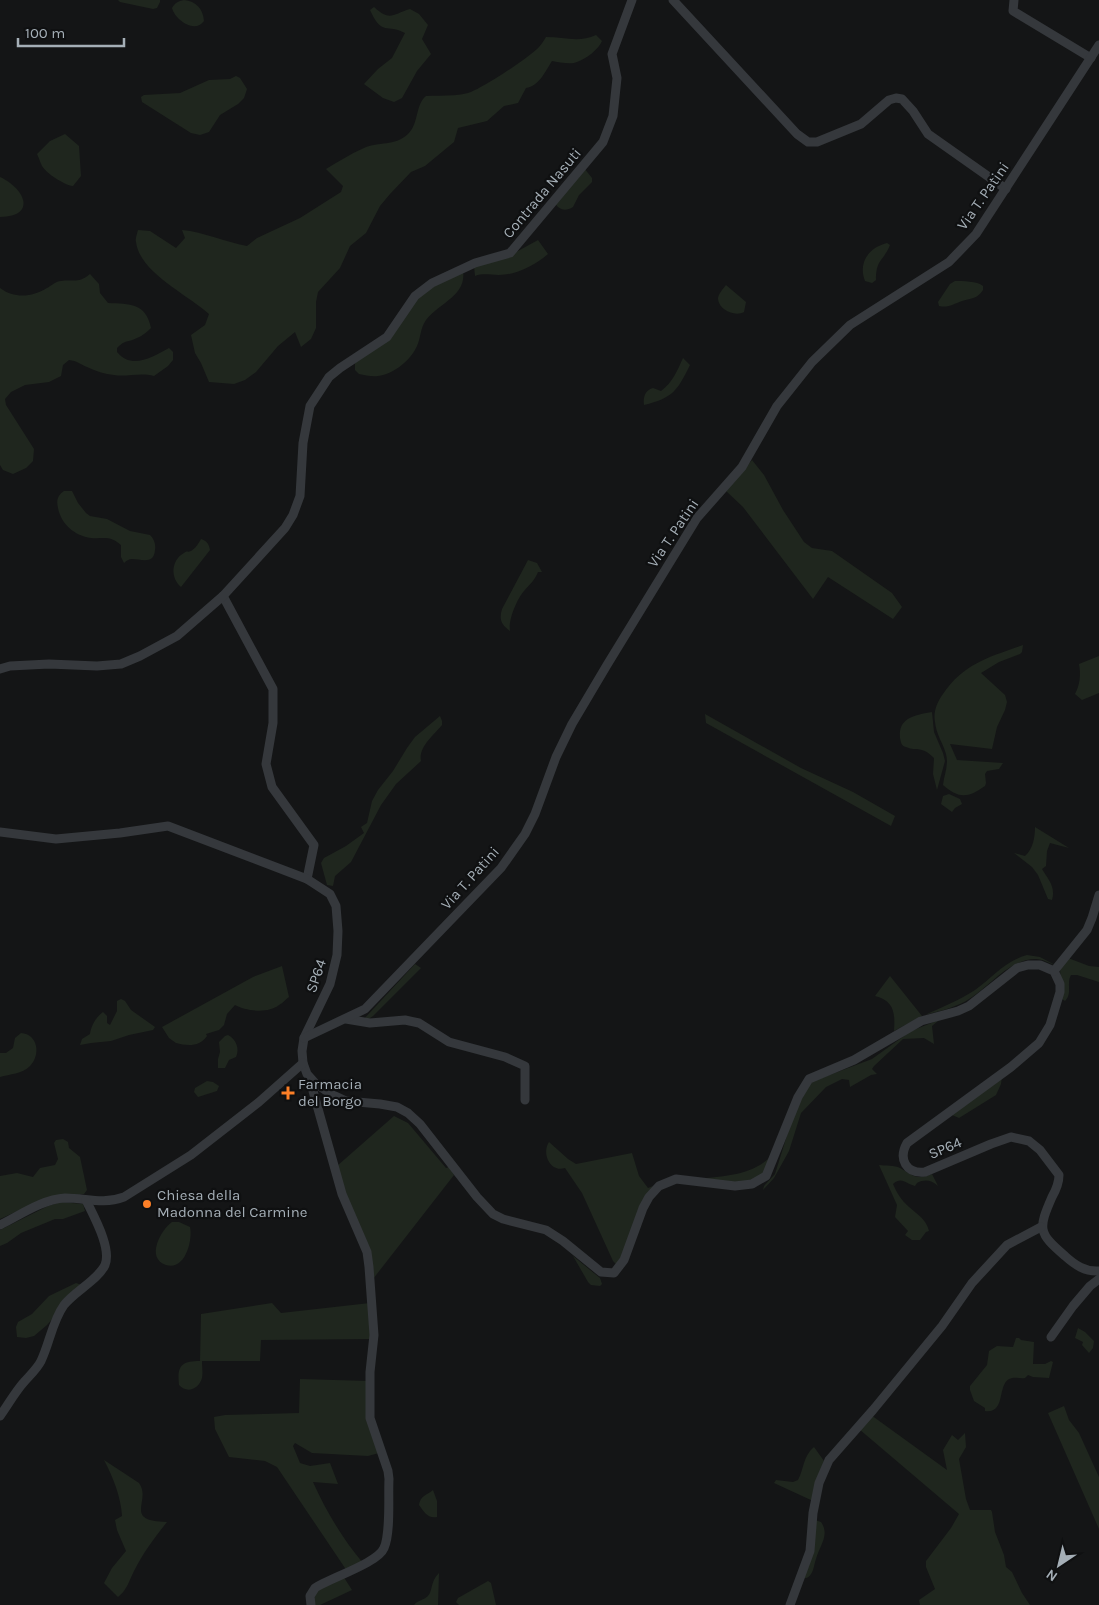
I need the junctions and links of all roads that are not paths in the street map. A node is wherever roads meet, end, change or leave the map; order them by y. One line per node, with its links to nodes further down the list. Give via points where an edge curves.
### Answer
1 (632, 0): 7 (street, Contrada Nasuti, via 612,54 616,78 613,116 603,142 510,253 475,263 432,283 415,296 387,337 329,377 310,406 303,443 300,496 294,515)
2 (673, 0): 6 (street, via 804,140 817,142 842,132 861,124 890,100 902,99 928,134)
3 (1014, 0): 5 (street, via 1013,11)
4 (1099, 45): 5 (street, Via T. Patini)
5 (1091, 58): 6 (street, Via T. Patini)
6 (1006, 189): 13 (street, Via T. Patini, via 976,234 949,262 850,325 812,362 778,406 742,467 697,518 661,576 572,724 531,820 501,868 365,1010)
7 (223, 596): 8 (street, Contrada Nasuti, via 177,636 121,664 49,664); 10 (street, via 273,689 273,723 266,764 272,787 314,846)
8 (0, 669)
9 (0, 832): 10 (street, SP64, via 56,839 168,826)
10 (307, 879): 14 (street, SP64 / SP64, via 330,894 336,906 338,931 337,955 330,984)
11 (1099, 895): 12 (street, via 1087,930)
12 (1054, 971): 16 (street, via 1040,965 1017,968 969,1006 922,1021 854,1060 809,1079 798,1097 766,1176 752,1184 735,1186 676,1179 659,1186 643,1208 624,1260 614,1273 601,1272 546,1230 493,1214 408,1112 397,1107 346,1101); 20 (street, SP64 / SP64, via 1060,992 1050,1025 1039,1043 907,1143 902,1160 910,1170 918,1172 1011,1137 1029,1141 1044,1154 1059,1175)
13 (346, 1019): 14 (street, Via T. Patini); 17 (street, via 370,1023 405,1020 419,1024 449,1042 522,1064 525,1066)
14 (304, 1038): 15 (street, SP64 / SP64)
15 (303, 1063): 16 (street); 18 (street, via 191,1155 124,1198 111,1202)
16 (315, 1083): 25 (street, via 313,1091 342,1194 367,1252 374,1335 370,1418 388,1479 384,1549 374,1558 315,1588 310,1596)
17 (524, 1100)
18 (86, 1200): 19 (street, via 64,1198 45,1202); 24 (street, via 103,1238 105,1265 65,1304 52,1327 41,1360)
19 (0, 1225)
20 (1042, 1227): 21 (street, via 1049,1243 1071,1262 1090,1272); 26 (street, via 1007,1245 972,1283 942,1326 829,1460 817,1492 810,1551)
21 (1099, 1272)
22 (1099, 1279): 23 (street, via 1073,1306)
23 (1051, 1337)
24 (0, 1416)
25 (311, 1605)
26 (790, 1605)

